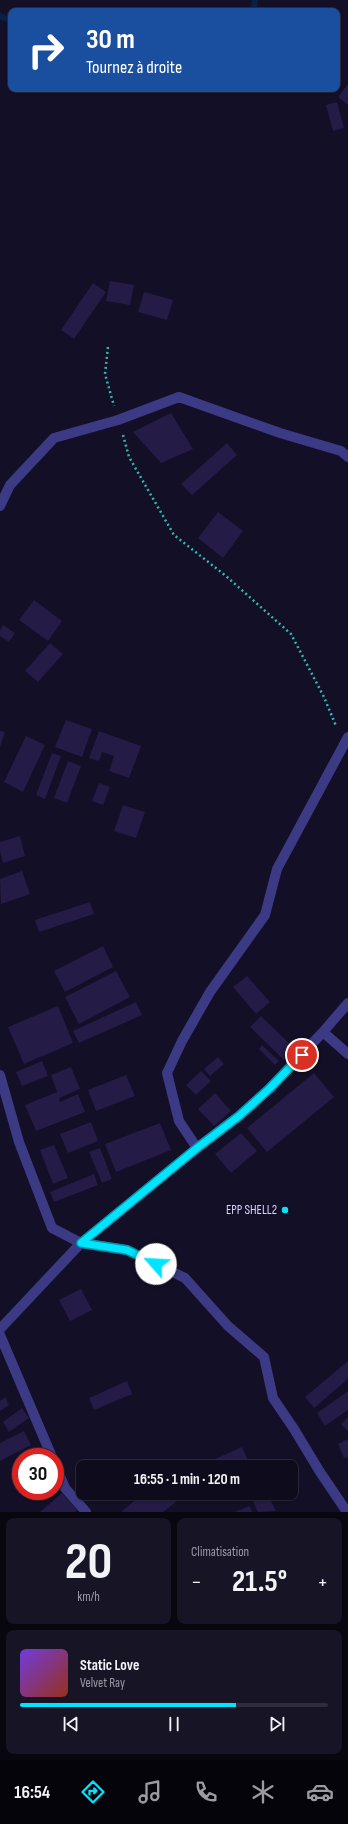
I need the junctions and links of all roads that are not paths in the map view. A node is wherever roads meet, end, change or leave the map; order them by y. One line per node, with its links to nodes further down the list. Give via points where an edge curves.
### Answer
1 (348, 457): 2 (street, via 341,451 280,433 179,397 118,420 54,438 10,485)
2 (0, 506)
3 (346, 741): 8 (street, via 276,869 265,915 210,992 167,1073 179,1121)
4 (348, 1003): 5 (street)
5 (323, 1032): 6 (street); 8 (street, via 269,1089)
6 (348, 1054)
7 (0, 1075): 9 (street, via 19,1142 52,1228)
8 (197, 1148): 9 (street)
9 (81, 1243): 10 (street); 15 (street, via 127,1250 185,1278 228,1326 264,1357 273,1398)
10 (0, 1329)
11 (0, 1335): 12 (street)
12 (48, 1448)
13 (64, 1486): 14 (street)
14 (86, 1512)
15 (348, 1512)

